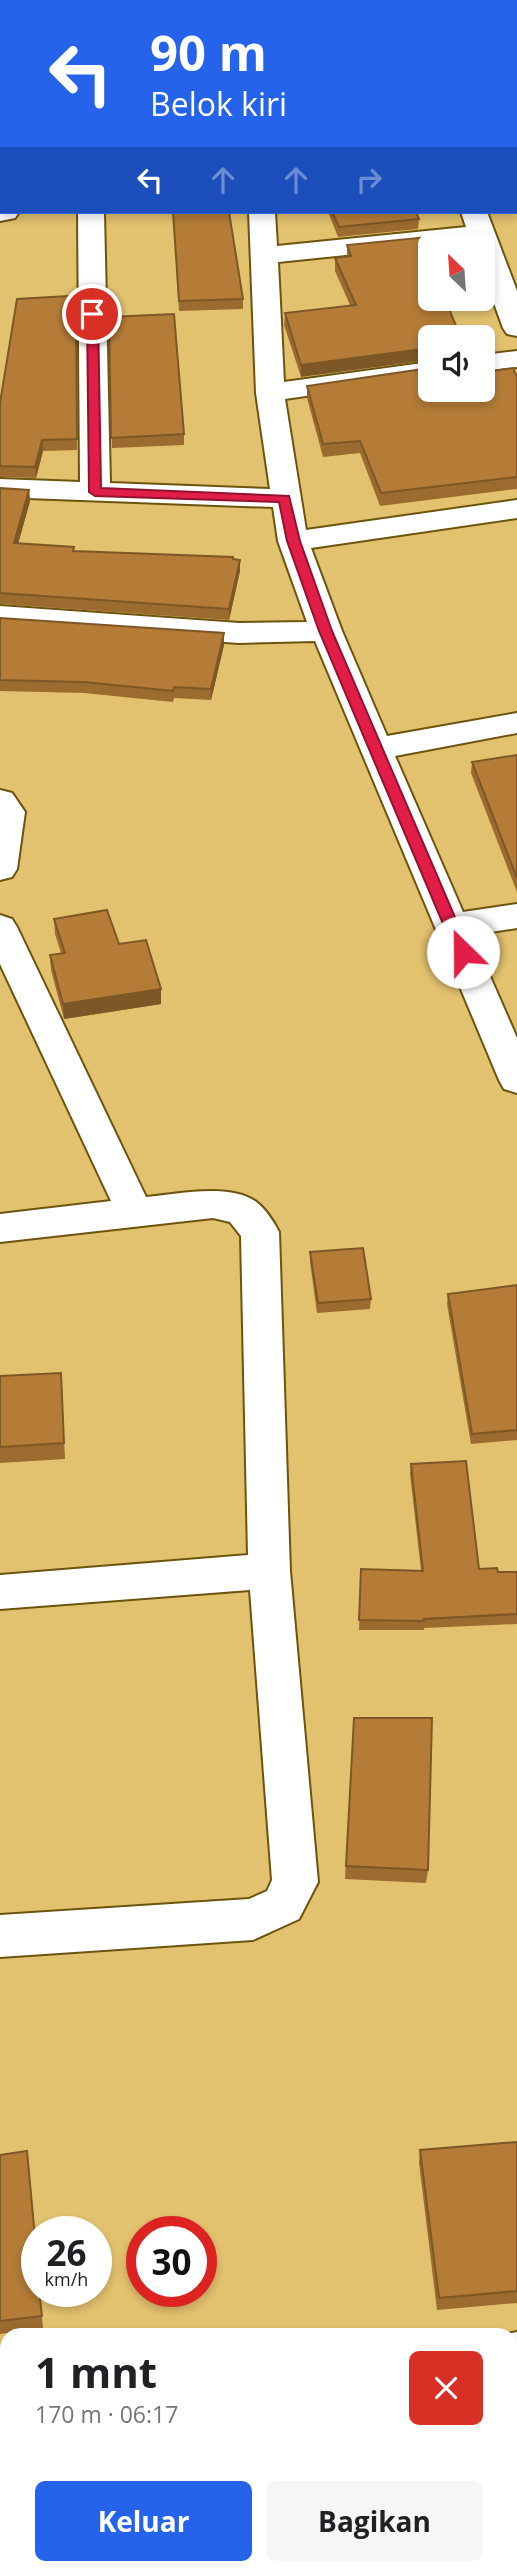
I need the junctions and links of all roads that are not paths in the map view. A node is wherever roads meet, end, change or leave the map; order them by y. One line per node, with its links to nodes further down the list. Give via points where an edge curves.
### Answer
1 (91, 214): 11 (street)
2 (262, 214): 4 (street)
3 (478, 222): 4 (street); 5 (street)
4 (264, 255): 9 (street)
5 (517, 328)
6 (517, 359): 7 (street)
7 (495, 362)
8 (418, 372): 9 (street)
9 (270, 393): 12 (street)
10 (0, 488): 11 (street)
11 (95, 492): 12 (street)
12 (285, 499): 14 (street)
13 (517, 509): 14 (street)
14 (293, 541): 16 (street)
15 (0, 616): 16 (street, via 239,633)
16 (326, 631): 18 (street)
17 (517, 723): 18 (street)
18 (376, 749): 22 (street)
19 (0, 801): 20 (street, via 8,812)
20 (0, 869)
21 (517, 916): 22 (street)
22 (452, 926): 24 (street)
23 (0, 927): 25 (street)
24 (517, 1080)
25 (135, 1213): 26 (street); 27 (street, via 213,1205 242,1211 260,1232)
26 (0, 1228)
27 (269, 1571): 28 (street); 29 (street, via 295,1882 284,1905 253,1919)
28 (0, 1592)
29 (0, 1937)

